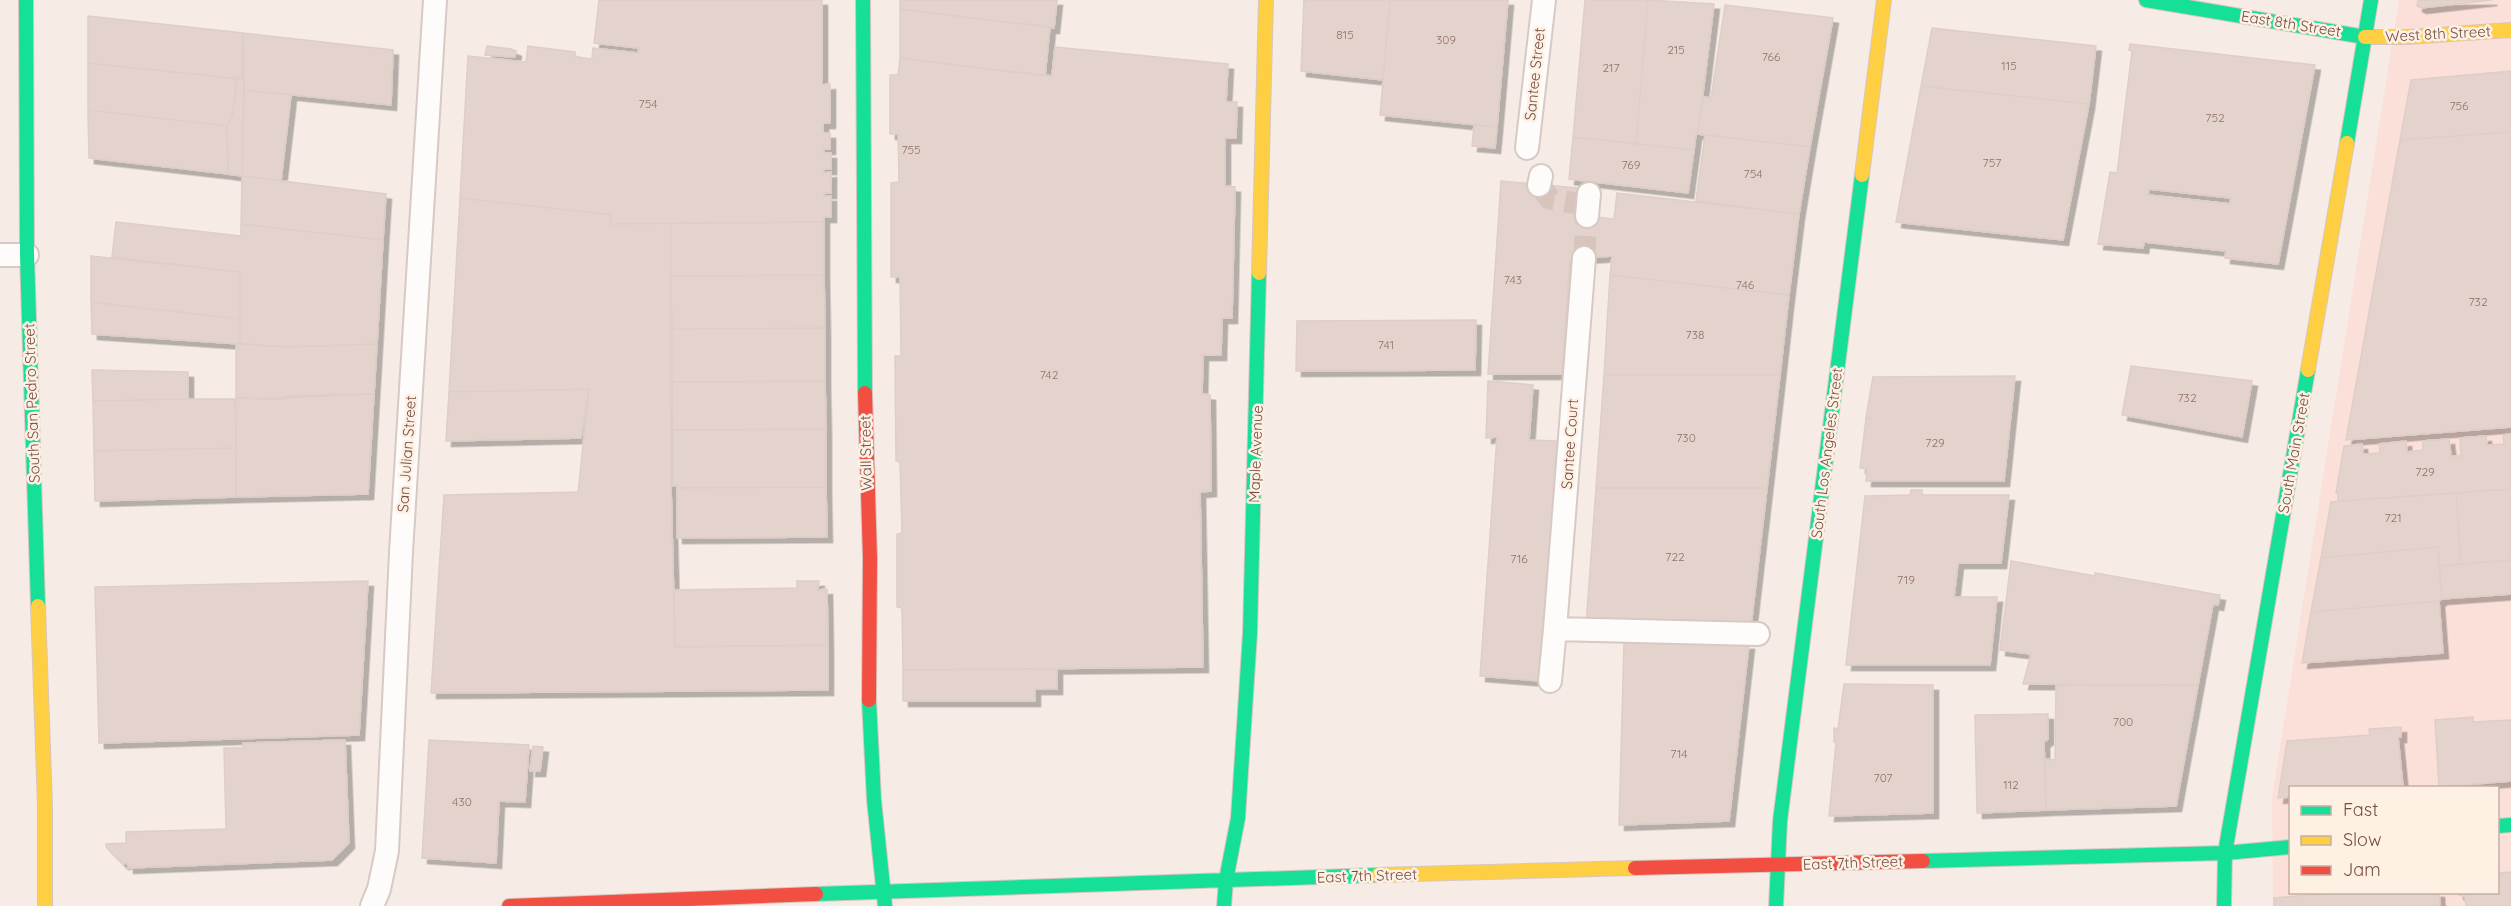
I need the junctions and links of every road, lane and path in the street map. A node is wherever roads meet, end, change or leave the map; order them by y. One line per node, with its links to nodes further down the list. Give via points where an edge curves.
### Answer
1 (26, 0): 13 (main road, South San Pedro Street)
2 (435, 0): 24 (street, San Julian Street, via 387,851)
3 (863, 0): 22 (main road, Wall Street, via 869,700)
4 (1266, 0): 21 (main road, Maple Avenue, via 1250,633 1238,818)
5 (1544, 0): 11 (street, Santee Street)
6 (1884, 0): 20 (main road, South Los Angeles Street, via 1780,821)
7 (2146, 0): 10 (main road, East 8th Street)
8 (2371, 0): 10 (main road, South Main Street)
9 (2511, 30): 10 (main road, West 8th Street)
10 (2365, 37): 19 (main road, South Main Street)
11 (1527, 148)
12 (0, 255): 13 (street)
13 (27, 255): 23 (main road, South San Pedro Street)
14 (1584, 258): 15 (street, Santee Court)
15 (1555, 629): 16 (street); 17 (street, Santee Court)
16 (1758, 634)
17 (1550, 681)
18 (2289, 847): 19 (main road, East 7th Street)
19 (2225, 853): 20 (main road, East 7th Street); 29 (main road, South Main Street)
20 (1778, 866): 21 (main road, East 7th Street); 28 (main road, South Los Angeles Street)
21 (1226, 880): 22 (main road, East 7th Street); 27 (main road, Maple Avenue)
22 (884, 891): 25 (main road, East 7th Street); 26 (main road, Wall Street)
23 (45, 906)
24 (372, 906)
25 (509, 906)
26 (885, 906)
27 (1224, 906)
28 (1776, 906)
29 (2224, 906)

